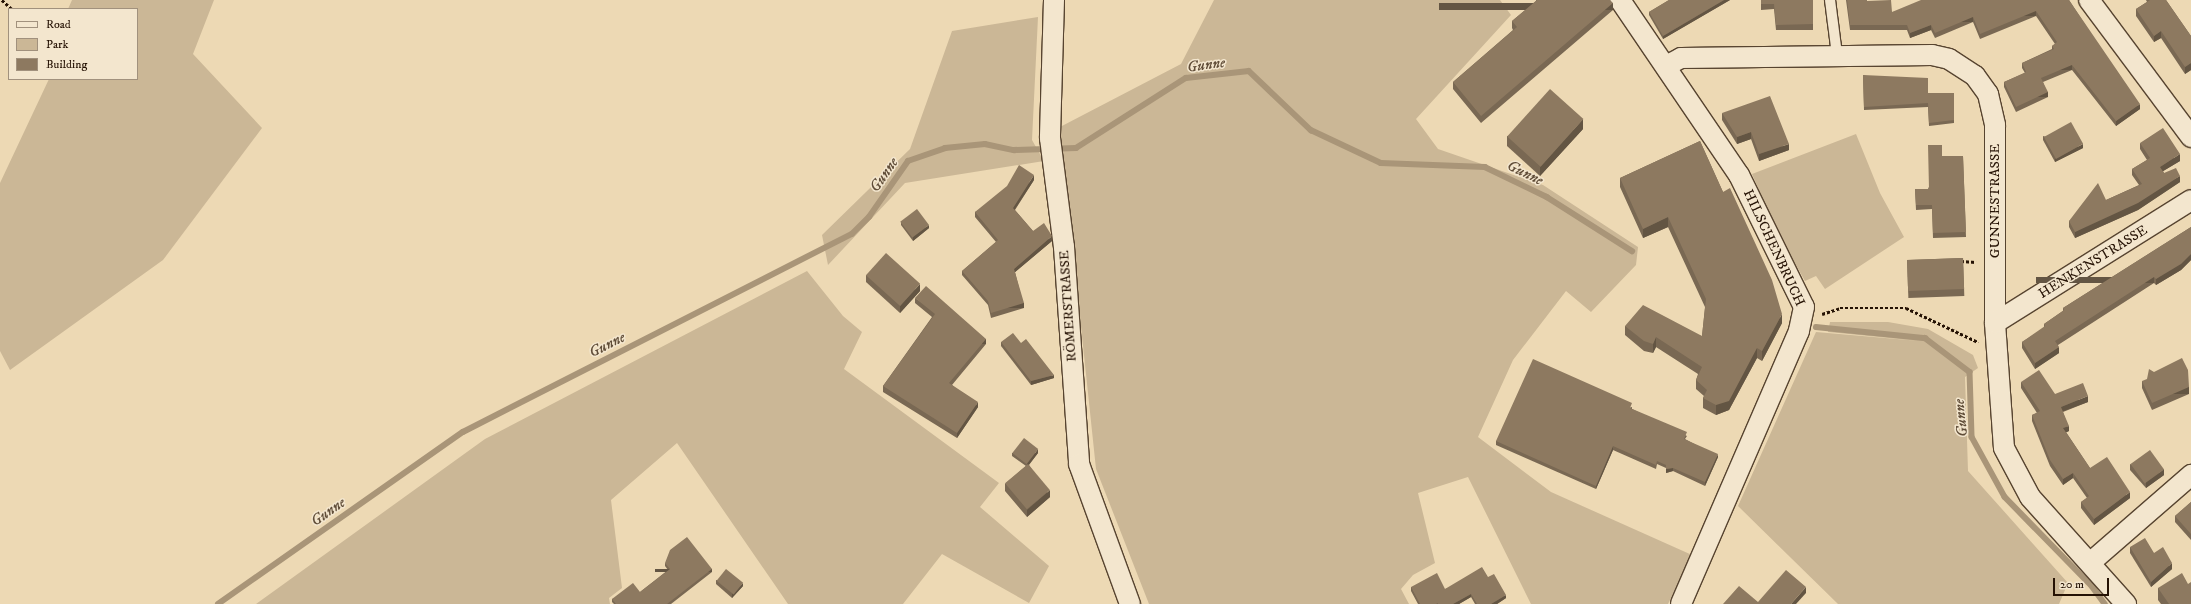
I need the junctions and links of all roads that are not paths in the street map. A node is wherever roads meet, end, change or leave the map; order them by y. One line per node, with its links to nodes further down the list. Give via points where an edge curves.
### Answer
1 (1054, 0): 12 (street, RÖMERSTRASSE, via 1050,138 1064,247 1079,464)
2 (1620, 0): 6 (street, HILSCHENBRUCH)
3 (1830, 0): 5 (lane)
4 (2089, 0): 7 (street)
5 (1838, 55): 6 (street, GUNNESTRASSE, via 1681,58); 9 (street, GUNNESTRASSE, via 1932,55 1950,59 1975,76 1988,94 1995,124)
6 (1666, 66): 13 (street, HILSCHENBRUCH, via 1739,175 1801,299 1805,316)
7 (2191, 137)
8 (2191, 200): 9 (street, HENKENSTRASSE)
9 (1995, 323): 11 (street, GUNNESTRASSE, via 2004,448 2030,497)
10 (2191, 475): 11 (street)
11 (2091, 562): 14 (street, GUNNESTRASSE)
12 (1130, 604)
13 (1681, 604)
14 (2126, 604)

